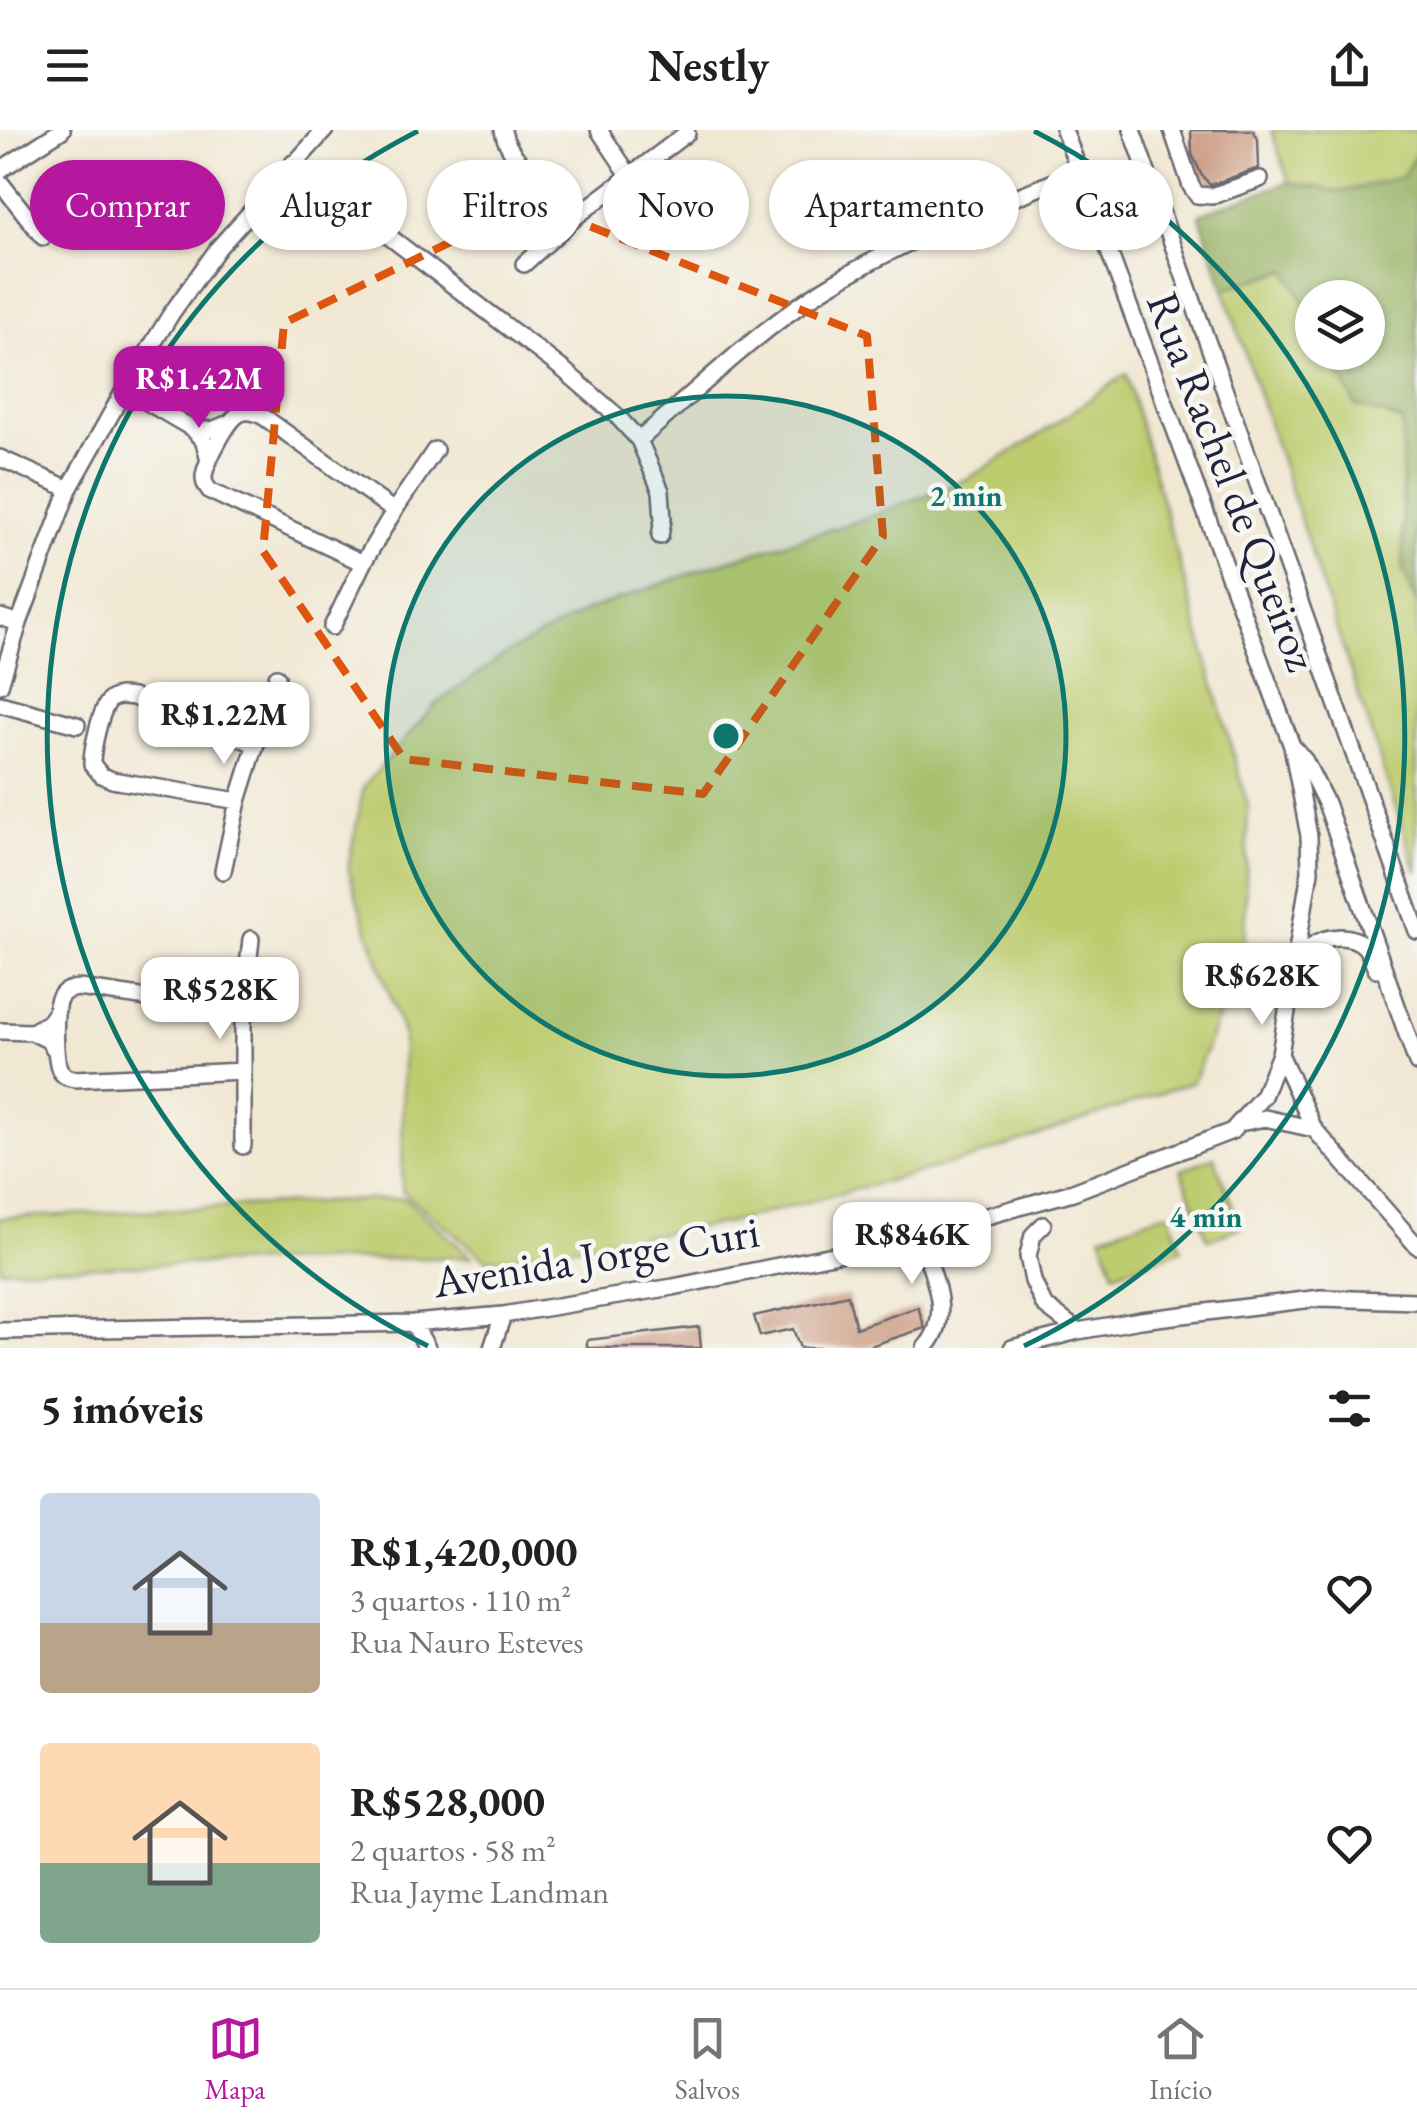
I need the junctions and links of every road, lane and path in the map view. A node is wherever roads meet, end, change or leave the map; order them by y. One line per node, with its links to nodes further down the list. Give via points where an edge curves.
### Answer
1 (62, 130): 14 (street)
2 (325, 130): 9 (street)
3 (503, 130): 10 (street)
4 (599, 130): 11 (street)
5 (1064, 130): 13 (street, Rua Rachel de Queiroz)
6 (1132, 130): 50 (street)
7 (1172, 130): 15 (street, via 1197,196)
8 (687, 133): 12 (street)
9 (296, 160)
10 (519, 160)
11 (619, 160)
12 (651, 160)
13 (1075, 160)
14 (0, 170)
15 (1260, 179)
16 (0, 182): 21 (street)
17 (1039, 188): 29 (street, via 922,234 830,286)
18 (603, 196): 19 (street)
19 (583, 211)
20 (245, 217): 26 (street)
21 (30, 221)
22 (405, 250): 29 (street, via 594,394)
23 (539, 250): 25 (street)
24 (1108, 250): 46 (street, Rua Rachel de Queiroz)
25 (524, 264)
26 (125, 388): 28 (street); 33 (street)
27 (230, 423): 28 (street); 32 (street); 34 (street, via 242,413 264,416)
28 (193, 429): 32 (street)
29 (638, 440): 35 (street, via 661,491)
30 (435, 450): 34 (street)
31 (0, 458): 33 (street)
32 (209, 460): 36 (street, via 204,478 210,491)
33 (70, 489): 38 (street)
34 (394, 511): 36 (street)
35 (660, 536)
36 (363, 562): 39 (street)
37 (0, 617): 38 (street)
38 (19, 623): 41 (street)
39 (332, 627)
40 (277, 677): 45 (street)
41 (0, 685)
42 (0, 704): 44 (street)
43 (104, 711): 44 (street); 45 (street, via 115,697 134,697); 47 (street)
44 (77, 726): 47 (street)
45 (255, 744): 48 (street)
46 (1292, 746): 52 (street, Rua Rachel de Queiroz, via 1326,802); 53 (street, Rua Rachel de Queiroz, via 1310,872)
47 (92, 755): 48 (street, via 96,770 112,780)
48 (238, 801): 49 (street)
49 (223, 871)
50 (1417, 931)
51 (251, 940): 55 (street)
52 (1387, 977): 53 (street, via 1365,947 1340,937 1312,946); 60 (street, Rua Rachel de Queiroz)
53 (1293, 980): 59 (street, Rua Rachel de Queiroz)
54 (57, 1010): 55 (street, via 62,994 79,988); 57 (street); 58 (street)
55 (243, 1012): 61 (street)
56 (0, 1031): 57 (street)
57 (32, 1032): 58 (street)
58 (56, 1051): 61 (street, via 62,1073 75,1080)
59 (1280, 1054): 62 (street, Rua Rachel de Queiroz, via 1263,1096); 63 (street)
60 (1416, 1060)
61 (242, 1071): 64 (street)
62 (1240, 1122): 63 (street, via 1266,1118); 68 (street, Avenida Jorge Curi, via 1232,1132 1072,1192)
63 (1314, 1129): 66 (street)
64 (243, 1146)
65 (1043, 1224): 74 (street, via 1032,1235 1032,1281 1044,1305)
66 (1397, 1224): 67 (street); 69 (street)
67 (1417, 1232)
68 (920, 1235): 71 (street, Avenida Jorge Curi, via 673,1287); 77 (street, via 941,1305)
69 (1417, 1246)
70 (1417, 1301): 74 (street, via 1321,1298)
71 (504, 1314): 72 (street, Avenida Jorge Curi); 76 (street)
72 (413, 1323): 73 (street, Avenida Jorge Curi); 75 (street)
73 (0, 1331)
74 (1078, 1331): 78 (street)
75 (426, 1348)
76 (492, 1348)
77 (925, 1348)
78 (1012, 1348)

